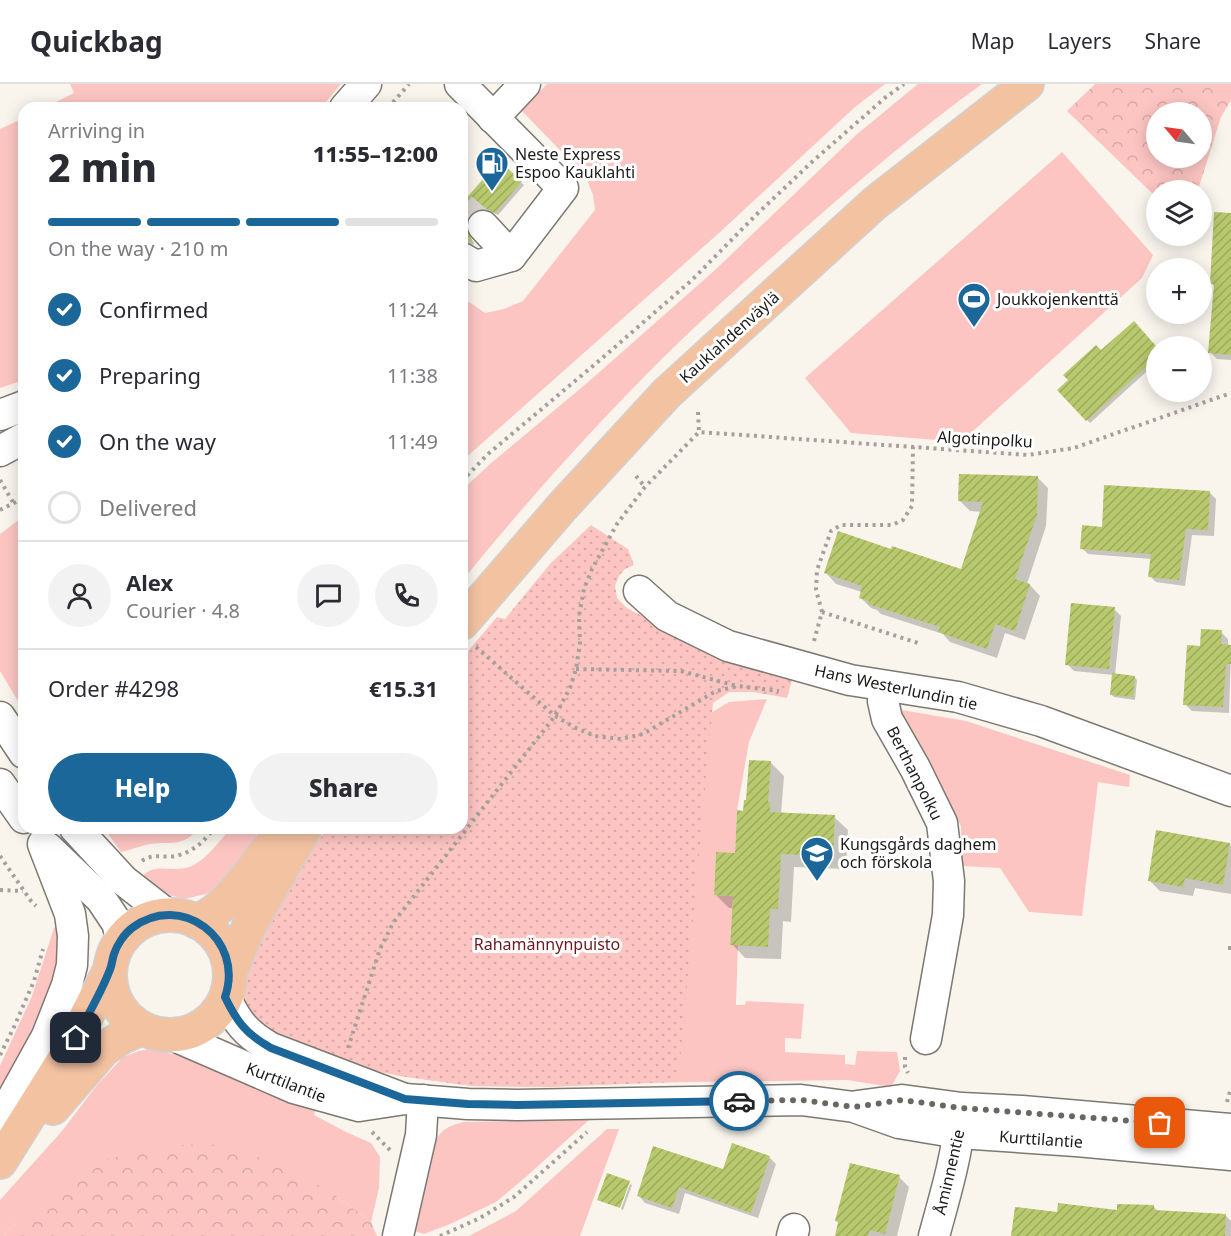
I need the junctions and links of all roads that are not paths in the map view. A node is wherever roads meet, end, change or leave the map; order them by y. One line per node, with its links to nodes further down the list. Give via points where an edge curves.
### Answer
1 (366, 84): 5 (street)
2 (525, 84): 4 (street)
3 (1027, 84): 14 (main road, Kauklahdenväylä, via 875,203 667,393 562,507)
4 (474, 99): 7 (street, via 563,188)
5 (350, 102)
6 (483, 226): 7 (street)
7 (511, 256): 8 (street, via 476,266)
8 (468, 261)
9 (18, 408): 10 (street)
10 (0, 415)
11 (18, 441): 12 (street)
12 (0, 451)
13 (639, 591): 15 (street, Hans Westerlundin tie, via 667,616 728,646)
14 (468, 634)
15 (888, 687): 19 (street, Hans Westerlundin tie, via 958,697 1041,721); 30 (street, Berthanpolku, via 884,701 887,719 942,823 949,881 948,915)
16 (0, 717): 17 (street)
17 (18, 744)
18 (0, 784): 20 (street)
19 (1231, 791)
20 (18, 810)
21 (81, 834): 25 (street, via 123,880)
22 (282, 834): 25 (main road, via 226,902 212,913)
23 (302, 834): 28 (main road, via 249,926)
24 (37, 836): 26 (street, via 101,899 117,923); 33 (street, via 70,914 72,965 47,1036)
25 (182, 918): 26 (main road, via 154,917 130,930); 28 (main road, via 210,931 220,942 227,957)
26 (122, 940): 27 (main road)
27 (110, 970): 29 (main road, via 110,984 121,1010 130,1020); 36 (main road, via 65,1058)
28 (227, 985): 29 (main road, via 214,1016 202,1026 188,1032); 31 (street, Kurttilantie, via 234,1016 256,1040)
29 (157, 1032): 31 (street, Kurttilantie, via 294,1088 332,1099 359,1106); 36 (main road, via 122,1037 104,1049)
30 (926, 1039)
31 (414, 1100): 34 (street, Kurttilantie, via 632,1111 801,1100 854,1107 899,1123); 37 (street, via 421,1135)
32 (1229, 1116): 34 (street, Kurttilantie, via 1056,1114)
33 (0, 1121)
34 (960, 1121): 35 (street, Kurttilantie, via 1076,1141); 38 (street, Åminnentie)
35 (1231, 1155)
36 (0, 1163)
37 (399, 1236)
38 (934, 1236)

